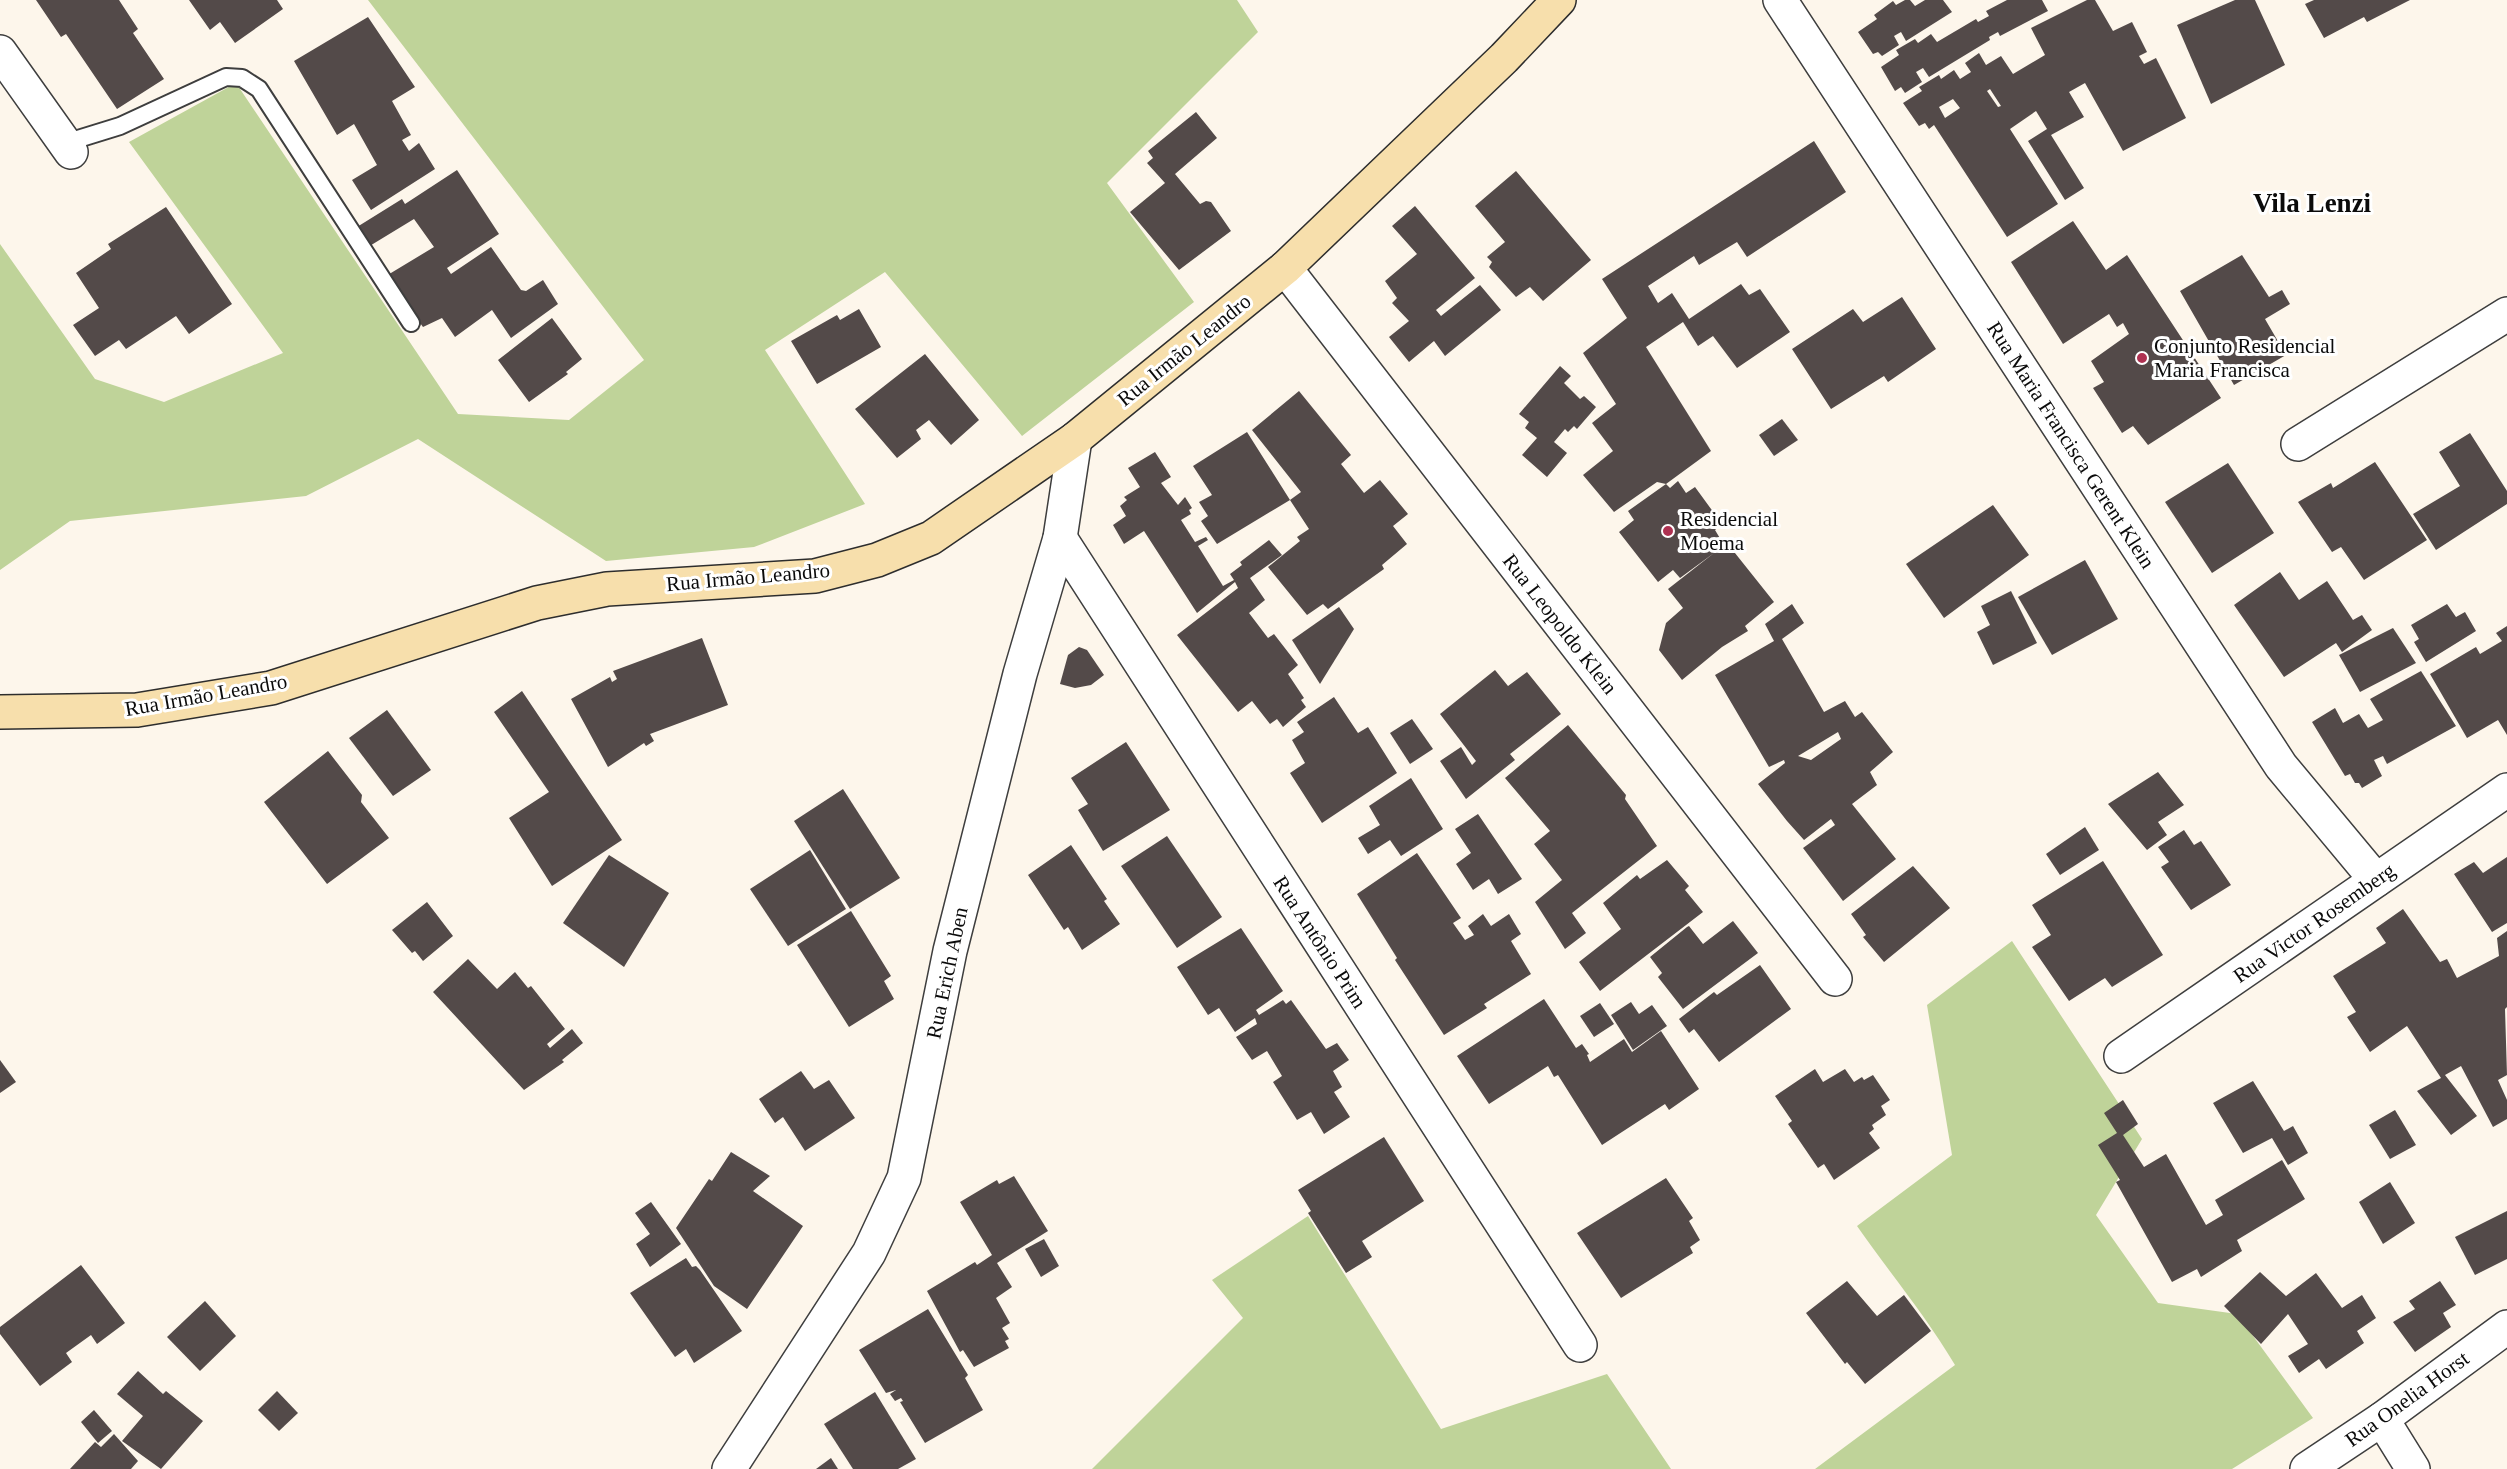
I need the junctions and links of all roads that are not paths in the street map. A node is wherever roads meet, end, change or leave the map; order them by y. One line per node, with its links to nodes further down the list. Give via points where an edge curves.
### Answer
1 (1559, 0): 5 (street, Rua Irmão Leandro, via 1504,58)
2 (1780, 0): 13 (street, Rua Maria Francisca Gerent Klein, via 2281,766)
3 (0, 52): 4 (street)
4 (68, 148): 7 (lane, via 226,76 242,78 259,89)
5 (1285, 268): 8 (street, Rua Irmão Leandro); 14 (street, Rua Leopoldo Klein)
6 (2507, 314): 9 (street)
7 (411, 323)
8 (1075, 439): 10 (street, Rua Erich Aben); 11 (street, Rua Irmão Leandro, via 931,538 877,560 815,576 595,591 537,603 271,688 137,710)
9 (2298, 444)
10 (1060, 538): 17 (street, Rua Antônio Prim); 19 (street, Rua Erich Aben, via 1020,674 950,951 904,1178 869,1253)
11 (0, 712)
12 (2507, 790): 13 (street, Rua Victor Rosemberg)
13 (2376, 880): 15 (street, Rua Victor Rosemberg)
14 (1835, 979)
15 (2121, 1056)
16 (2507, 1327): 18 (street, Rua Onelia Horst)
17 (1580, 1345)
18 (2382, 1419): 20 (street, Rua Onelia Horst); 21 (street)
19 (729, 1469)
20 (2307, 1469)
21 (2413, 1469)

